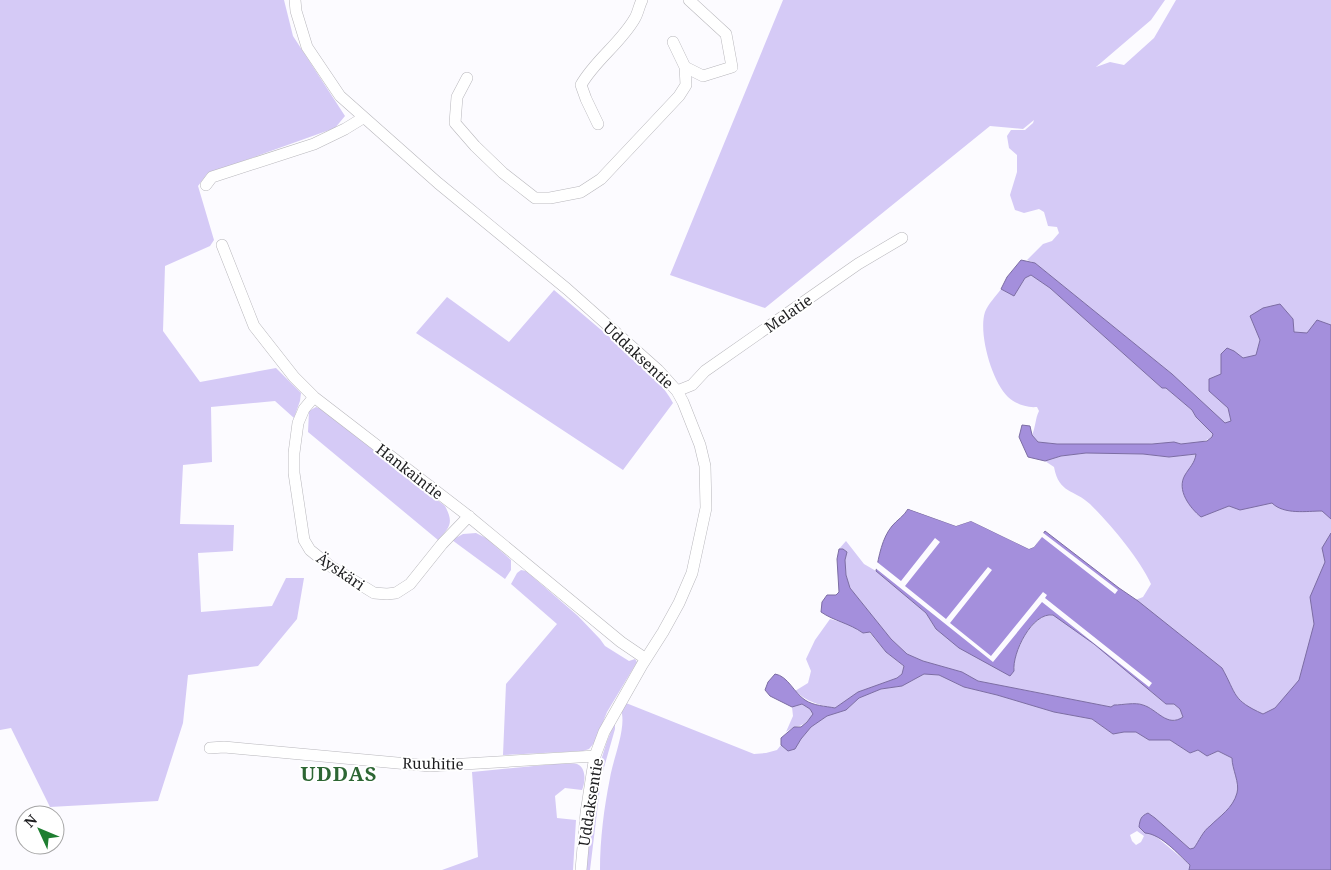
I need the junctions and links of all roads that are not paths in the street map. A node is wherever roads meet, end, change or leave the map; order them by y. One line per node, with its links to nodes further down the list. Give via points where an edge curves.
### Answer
1 (295, 0): 7 (street, Uddaksentie, via 307,47 340,96)
2 (642, 0): 8 (street, via 635,18 581,85)
3 (689, 0): 5 (street, via 726,34 732,67 703,76)
4 (673, 42): 5 (street)
5 (685, 67): 6 (street, via 686,85 679,96 601,179 581,192 550,198 535,198 503,173 456,123 457,97)
6 (467, 78)
7 (363, 118): 9 (street, via 330,137 212,177); 12 (street, Uddaksentie, via 567,290 658,370)
8 (598, 124)
9 (206, 185)
10 (902, 238): 12 (street, Melatie, via 858,264 705,371 692,385)
11 (222, 245): 13 (street, Hankaintie, via 254,326)
12 (677, 391): 15 (street, Uddaksentie, via 693,425 705,466 706,508 692,573)
13 (314, 397): 14 (street, Hankaintie); 14 (street, Äyskäri, via 298,423 294,452 304,540 310,550 374,593 396,593 410,584)
14 (469, 516): 15 (street, Hankaintie, via 620,642)
15 (646, 659): 17 (street, Uddaksentie, via 604,732)
16 (210, 748): 17 (street, Ruuhitie, via 430,766)
17 (595, 756): 18 (street, Uddaksentie)
18 (581, 870)

